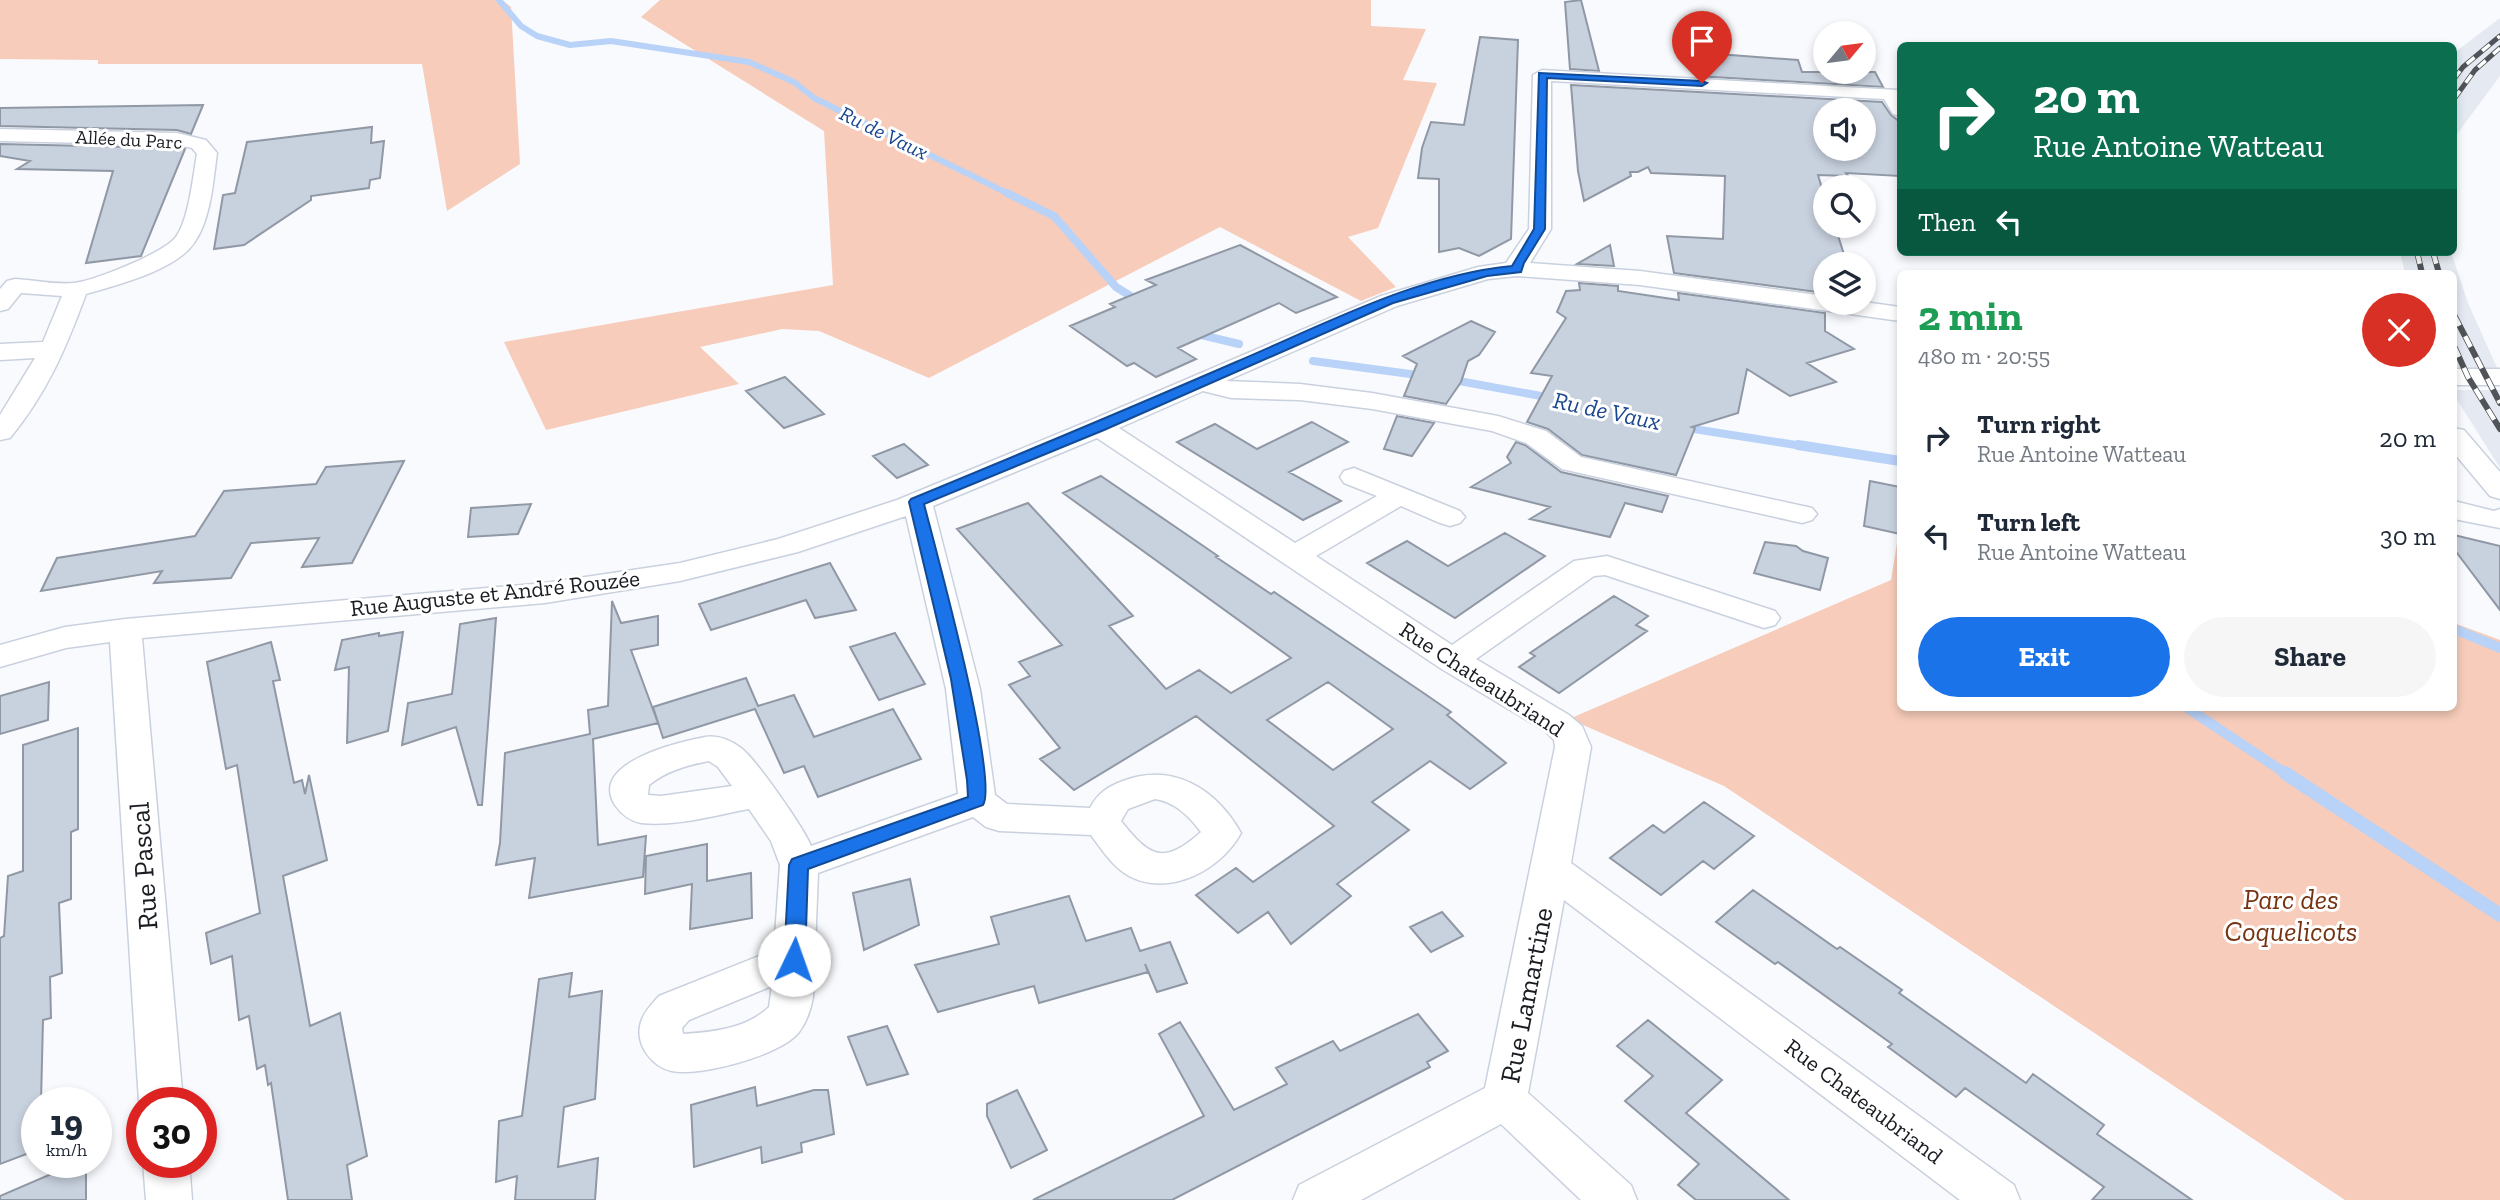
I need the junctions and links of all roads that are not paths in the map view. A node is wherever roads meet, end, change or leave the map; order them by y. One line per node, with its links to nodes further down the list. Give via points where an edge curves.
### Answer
1 (1897, 105): 3 (street, via 1890,94 1542,75 1540,229)
2 (0, 135): 4 (street, Allée du Parc, via 177,139 199,144 207,153 184,242 146,264)
3 (1517, 269): 6 (street, Rue Auguste et André Rouzée, via 1705,286); 11 (street, Rue Auguste et André Rouzée, via 1486,272 1389,301)
4 (76, 290): 5 (street); 7 (street)
5 (5, 291)
6 (1897, 314)
7 (54, 349): 8 (street); 13 (street, via 22,408)
8 (0, 352)
9 (2457, 377): 10 (street)
10 (2500, 377)
11 (1199, 383): 12 (street, Rue Auguste et André Rouzée); 20 (street, via 1231,390 1371,401 1498,424 1536,438 1572,463)
12 (1099, 427): 18 (street, Rue Auguste et André Rouzée); 23 (street, Rue Chateaubriand)
13 (0, 432)
14 (2457, 440): 16 (street)
15 (1354, 477): 17 (street)
16 (2500, 490)
17 (1400, 495): 21 (street); 23 (street)
18 (917, 502): 25 (street, Rue Auguste et André Rouzée, via 788,546 617,583); 29 (street, via 960,679)
19 (2457, 511): 22 (street)
20 (1802, 514)
21 (1450, 517)
22 (2498, 519)
23 (1294, 556): 27 (street, Rue Chateaubriand)
24 (1764, 618): 27 (street, via 1621,568 1596,566 1567,579)
25 (125, 629): 26 (street, Rue Auguste et André Rouzée, via 65,638); 34 (street, Rue Pascal)
26 (0, 656)
27 (1452, 660): 32 (street, Rue Chateaubriand, via 1570,735 1573,747)
28 (756, 795): 31 (street, via 788,836)
29 (977, 801): 30 (street, via 999,817); 31 (street)
30 (1102, 822)
31 (799, 865): 33 (street)
32 (1551, 869): 35 (street, Rue Lamartine); 40 (street, Rue Chateaubriand)
33 (794, 960)
34 (160, 1087)
35 (1505, 1100): 38 (street); 39 (street, Rue Lamartine)
36 (167, 1178): 37 (street)
37 (169, 1200)
38 (1316, 1200)
39 (1614, 1200)
40 (1997, 1200)

